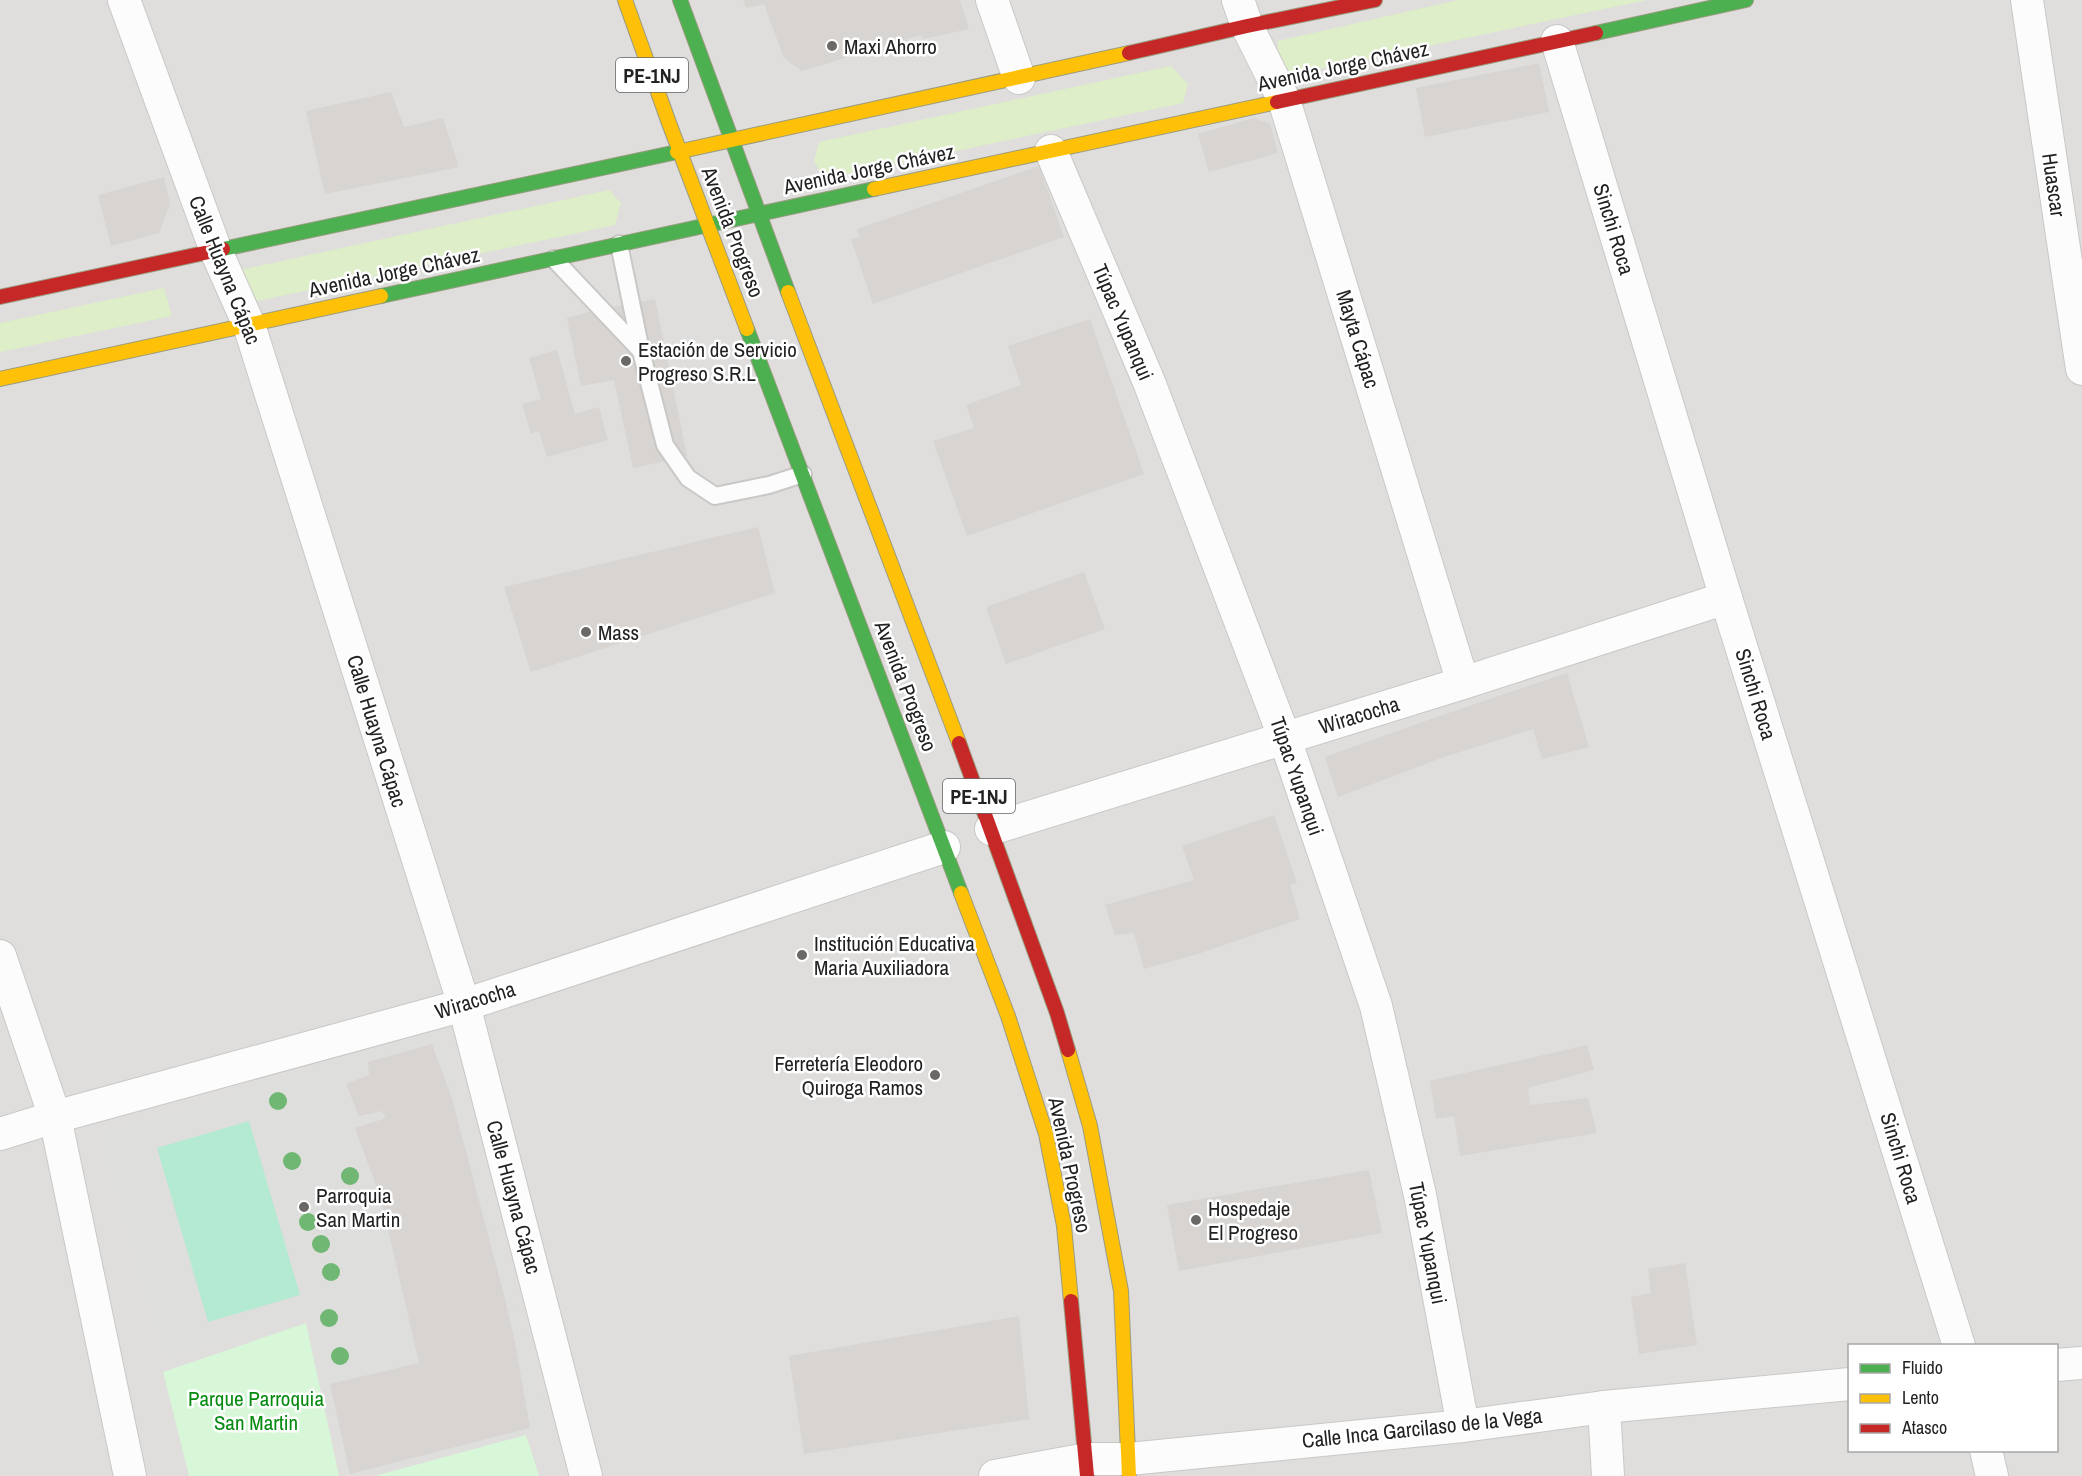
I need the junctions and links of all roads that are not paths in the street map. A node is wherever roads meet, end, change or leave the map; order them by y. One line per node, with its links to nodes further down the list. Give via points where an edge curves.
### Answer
1 (124, 0): 18 (street, Calle Huayna Cápac)
2 (625, 0): 13 (street, Avenida Progreso / PE-1NJ)
3 (680, 0): 12 (street, Avenida Progreso / PE-1NJ)
4 (992, 0): 10 (street)
5 (1375, 0): 8 (street)
6 (1746, 0): 9 (street, Avenida Jorge Chávez)
7 (2027, 0): 21 (street, Huascar)
8 (1242, 13): 10 (street); 11 (street, Mayta Cápac)
9 (1557, 41): 11 (street, Avenida Jorge Chávez); 27 (street, Sinchi Roca)
10 (1019, 78): 12 (street)
11 (1284, 100): 14 (street, Avenida Jorge Chávez); 28 (street, Mayta Cápac)
12 (732, 139): 13 (street); 15 (street, Avenida Progreso / PE-1NJ)
13 (680, 150): 16 (street, Avenida Progreso / PE-1NJ); 18 (street)
14 (1051, 151): 15 (street, Avenida Jorge Chávez); 29 (street, Túpac Yupanqui, via 1149,382)
15 (759, 215): 16 (street, Avenida Jorge Chávez); 30 (street, Avenida Progreso / PE-1NJ)
16 (709, 225): 17 (street, Avenida Jorge Chávez); 26 (street, Avenida Progreso / PE-1NJ)
17 (619, 244): 19 (street, Avenida Jorge Chávez); 23 (lane)
18 (216, 251): 20 (street); 22 (street, Calle Huayna Cápac)
19 (554, 259): 22 (street, Avenida Jorge Chávez); 23 (lane)
20 (0, 297)
21 (2078, 313): 24 (street, Huascar)
22 (249, 325): 25 (street, Avenida Jorge Chávez); 33 (street, Calle Huayna Cápac)
23 (641, 351): 26 (lane, via 665,445 688,478 715,496)
24 (2082, 369)
25 (0, 379)
26 (803, 474): 31 (street, Avenida Progreso / PE-1NJ)
27 (1726, 598): 28 (street, Wiracocha); 36 (street, Sinchi Roca)
28 (1463, 683): 29 (street, Wiracocha)
29 (1285, 739): 30 (street, Wiracocha); 41 (street, Túpac Yupanqui, via 1376,1006 1420,1195)
30 (992, 829): 44 (street, Avenida Progreso / PE-1NJ, via 1057,1013 1090,1126 1121,1291)
31 (944, 847): 33 (street, Wiracocha); 43 (street, Avenida Progreso / PE-1NJ, via 1008,1016 1046,1134 1064,1226)
32 (0, 956): 34 (street)
33 (464, 1005): 34 (street, Wiracocha); 46 (street, Calle Huayna Cápac)
34 (55, 1117): 35 (street, Wiracocha); 45 (street)
35 (0, 1134)
36 (1958, 1344)
37 (2082, 1363): 38 (street)
38 (2058, 1365)
39 (1848, 1384): 40 (street, Calle Inca Garcilaso de la Vega)
40 (1604, 1407): 41 (street, Calle Inca Garcilaso de la Vega); 48 (street)
41 (1463, 1426): 44 (street, Calle Inca Garcilaso de la Vega)
42 (1986, 1452): 49 (street)
43 (1087, 1468): 44 (street, Calle Inca Garcilaso de la Vega); 47 (street, Calle Inca Garcilaso de la Vega)
44 (1129, 1468)
45 (130, 1476)
46 (586, 1476)
47 (994, 1476)
48 (1608, 1476)
49 (1992, 1476)

